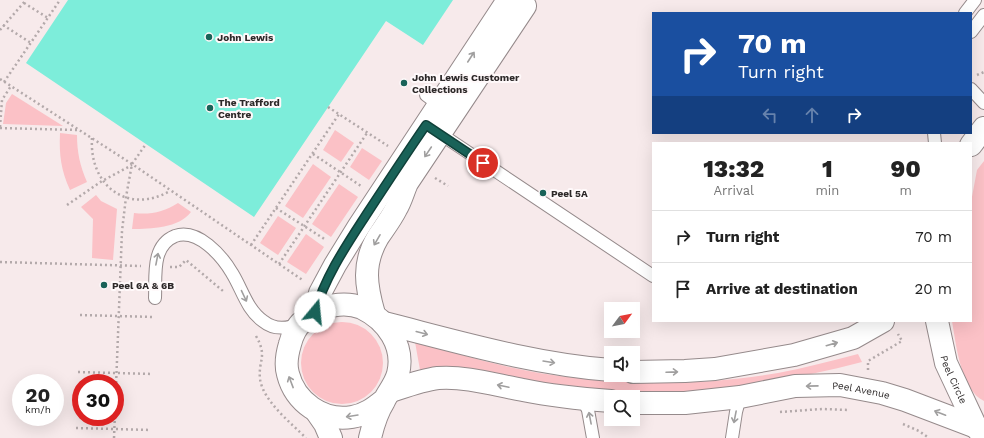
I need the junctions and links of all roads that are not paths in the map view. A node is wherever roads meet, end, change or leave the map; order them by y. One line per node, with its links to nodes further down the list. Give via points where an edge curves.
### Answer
1 (975, 0): 3 (lane)
2 (521, 2): 8 (street)
3 (966, 12)
4 (984, 15): 5 (lane)
5 (972, 31)
6 (972, 90): 7 (lane)
7 (984, 103)
8 (436, 117): 11 (lane); 13 (street, via 359,226); 14 (street, one-way to 14, via 397,207 371,252 367,267 367,291)
9 (984, 128): 10 (street)
10 (972, 144)
11 (652, 275)
12 (155, 298): 13 (lane, one-way to 13, via 156,259 160,248 177,235 186,235 198,238 221,258 231,271 250,308 264,322 276,327 293,327)
13 (312, 309): 14 (street, via 345,305 360,307); 24 (street, one-way to 13, via 294,390 286,356 291,338)
14 (379, 318): 17 (street, one-way to 17, via 468,345 530,360); 19 (street, via 395,338 399,356 398,374)
15 (937, 322): 25 (street, Peel Circle, via 946,363)
16 (889, 324): 18 (street, one-way to 16, via 715,369 794,355 853,338)
17 (604, 369)
18 (640, 372)
19 (387, 396): 21 (street, one-way to 19, via 463,379 417,382); 24 (street, one-way to 24, via 369,411 352,417 334,417); 27 (street, via 377,415)
20 (740, 397): 23 (street, Peel Avenue, via 685,403); 25 (street, Peel Avenue, one-way to 20, via 905,400 840,385 795,386); 29 (lane, one-way to 29)
21 (582, 399): 22 (street); 28 (lane, one-way to 21, via 588,410)
22 (604, 401)
23 (640, 403)
24 (316, 411): 26 (street)
25 (981, 430)
26 (331, 438)
27 (370, 438)
28 (593, 438)
29 (732, 438)

